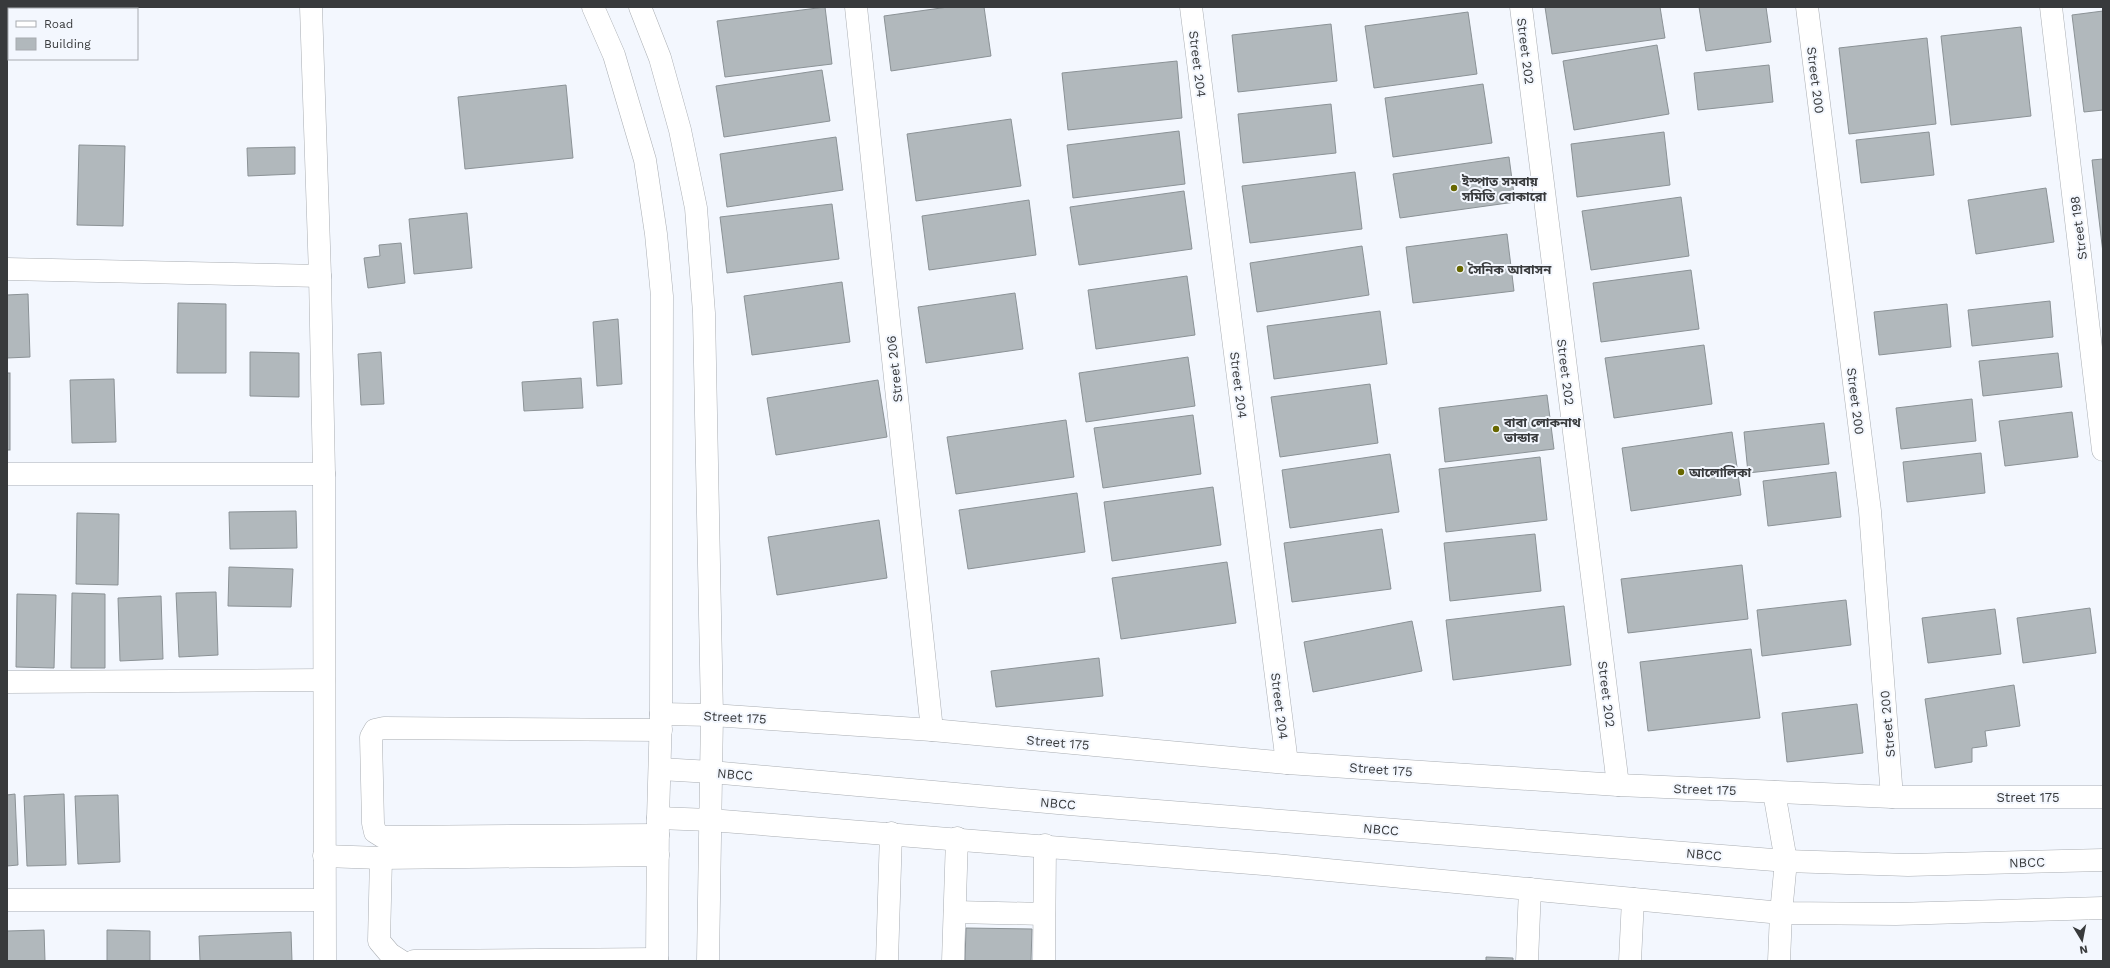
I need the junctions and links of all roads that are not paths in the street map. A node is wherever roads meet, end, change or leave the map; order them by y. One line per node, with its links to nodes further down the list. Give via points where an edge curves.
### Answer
1 (311, 7): 10 (street)
2 (592, 7): 18 (street, via 614,55 645,160 662,296)
3 (640, 7): 17 (street, via 660,58 680,130 696,208 704,313)
4 (856, 7): 19 (street, Street 206)
5 (1191, 7): 20 (street, Street 204)
6 (1521, 7): 23 (street, Street 202)
7 (2051, 7): 11 (street, Street 198)
8 (1813, 8): 25 (street, Street 200, via 1870,511)
9 (7, 269): 10 (street)
10 (320, 276): 14 (street)
11 (2095, 313): 12 (street, Street 198)
12 (2103, 450)
13 (7, 474): 14 (street)
14 (324, 474): 15 (street)
15 (324, 680): 16 (street); 32 (street)
16 (7, 682)
17 (712, 715): 18 (street, Street 175); 19 (street, Street 175); 22 (street)
18 (661, 722): 21 (street); 29 (street, Street 175, via 384,728 375,730 371,737 373,823 375,832 383,837)
19 (932, 730): 20 (street, Street 175)
20 (1287, 763): 23 (street, Street 175)
21 (660, 770): 22 (street, NBCC); 29 (street)
22 (711, 772): 27 (street); 35 (street, NBCC, via 1069,804)
23 (1618, 785): 24 (street, Street 175)
24 (1774, 792): 25 (street, Street 175); 35 (street)
25 (1892, 797): 26 (street, Street 175)
26 (2103, 797)
27 (710, 820): 28 (street); 29 (street); 48 (street)
28 (891, 833): 30 (street); 49 (street)
29 (658, 836): 33 (street); 44 (street)
30 (957, 838): 31 (street); 41 (street)
31 (1045, 845): 36 (street); 43 (street)
32 (324, 856): 33 (street); 39 (street)
33 (380, 858): 46 (street, via 379,941 390,954)
34 (2103, 860): 35 (street, NBCC, via 1908,865)
35 (1786, 861): 42 (street)
36 (1530, 889): 37 (street); 52 (street)
37 (1633, 899): 42 (street); 53 (street)
38 (7, 900): 39 (street)
39 (324, 900): 45 (street)
40 (2103, 908): 42 (street, via 1896,914)
41 (955, 912): 43 (street); 50 (street)
42 (1781, 913): 54 (street)
43 (1044, 914): 51 (street)
44 (657, 960): 47 (street)
45 (325, 961)
46 (401, 961)
47 (414, 961)
48 (708, 961)
49 (887, 961)
50 (953, 961)
51 (1044, 961)
52 (1527, 961)
53 (1630, 961)
54 (1779, 961)

